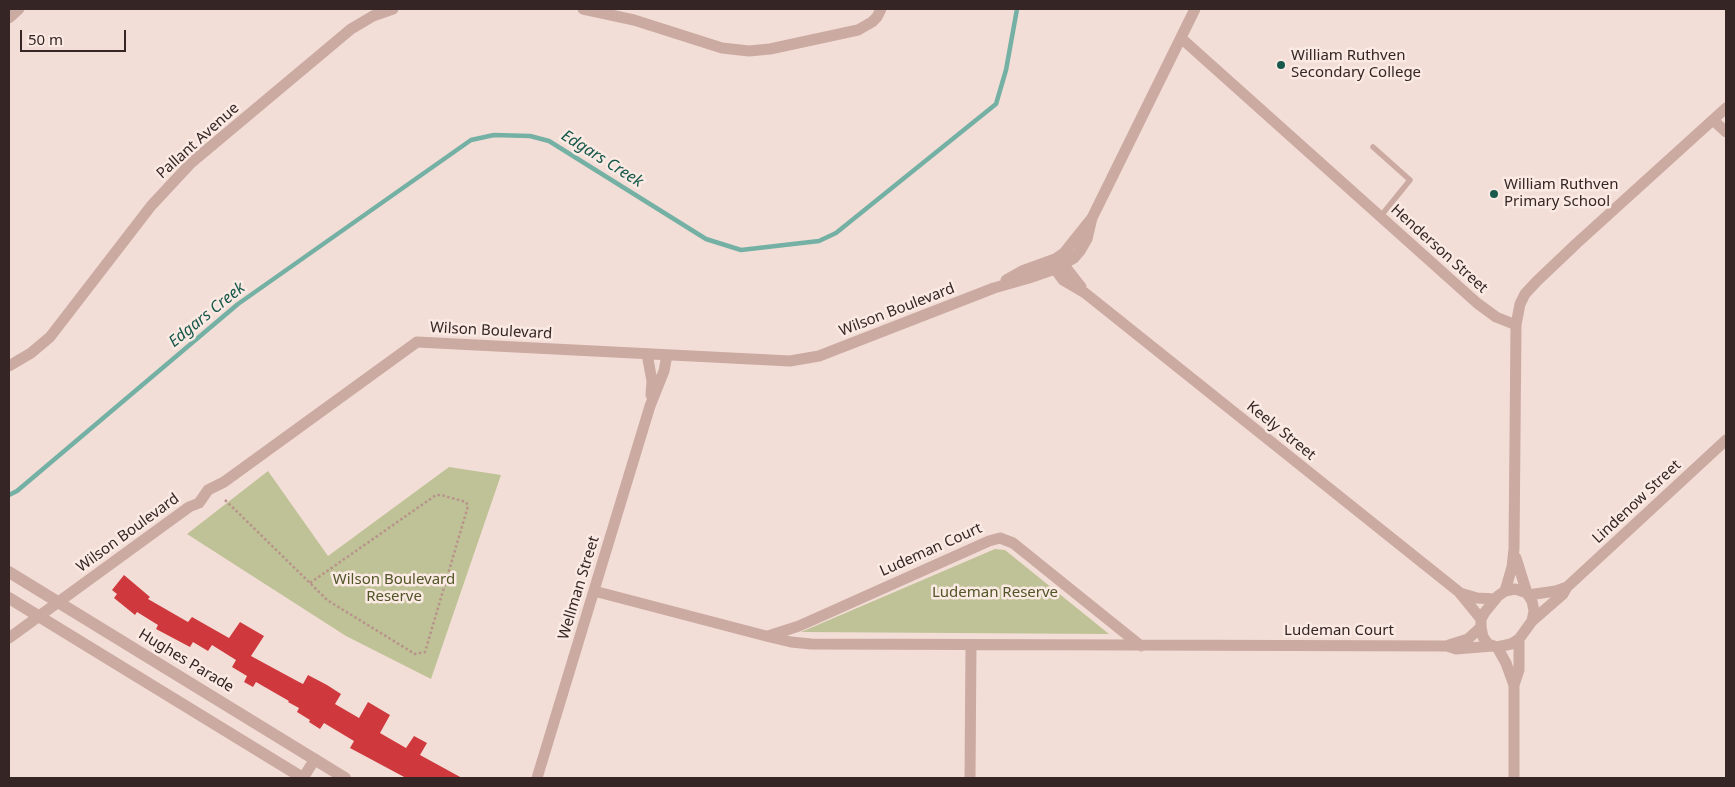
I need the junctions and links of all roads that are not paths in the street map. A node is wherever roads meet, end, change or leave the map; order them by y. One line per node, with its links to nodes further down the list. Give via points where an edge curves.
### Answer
1 (19, 9): 7 (street)
2 (393, 9): 6 (street, Pallant Avenue)
3 (583, 9): 4 (street, via 634,20 722,48 749,51 858,30 872,22)
4 (881, 9)
5 (1195, 9): 8 (street, Wilson Boulevard)
6 (369, 12): 18 (street, Pallant Avenue, via 191,163 151,206 50,336)
7 (9, 18)
8 (1181, 38): 13 (street, Henderson Street); 14 (street, Wilson Boulevard, via 1092,218)
9 (1726, 110): 10 (street)
10 (1713, 120): 11 (street); 15 (street, via 1536,282 1520,304)
11 (1726, 132)
12 (1373, 147): 13 (lane, via 1410,180)
13 (1380, 216): 15 (street, Henderson Street, via 1477,303)
14 (1058, 264): 17 (street, Wilson Boulevard, via 1022,271 994,288 819,356 790,361); 26 (street, Keely Street, via 1063,280 1085,293)
15 (1516, 325): 21 (street)
16 (647, 354): 17 (street, Wilson Boulevard); 19 (street, Wellman Street, via 652,381); 30 (street, Wilson Boulevard, via 417,342 224,482 208,490 199,503)
17 (667, 355): 19 (street, Wellman Street)
18 (9, 366)
19 (650, 406): 24 (street, Wellman Street)
20 (1726, 440): 23 (street, Lindenow Street)
21 (1514, 549): 25 (street); 27 (street)
22 (9, 572): 30 (street, Hughes Parade)
23 (1567, 587): 27 (street, Lindenow Street); 32 (street, Lindenow Street)
24 (594, 591): 34 (street, Ludeman Court); 45 (street, Wellman Street)
25 (1505, 591): 27 (street); 29 (street)
26 (1459, 592): 29 (street, Keely Street); 33 (street, Keely Street)
27 (1528, 594): 32 (street, via 1534,611)
28 (9, 598): 31 (street)
29 (1495, 599): 33 (street)
30 (58, 602): 31 (street, Wilson Boulevard); 42 (street, Hughes Parade)
31 (37, 616): 35 (street, Wilson Boulevard); 43 (street)
32 (1532, 621): 36 (street)
33 (1481, 623): 39 (street, Ludeman Court, via 1468,638); 40 (street, via 1483,637)
34 (766, 636): 37 (street, Ludeman Court, via 810,644); 38 (street, Ludeman Court, via 799,626 1000,538 1014,543)
35 (9, 638)
36 (1519, 638): 40 (street, via 1511,644); 41 (street, via 1519,670)
37 (971, 645): 38 (street, Ludeman Court); 46 (street)
38 (1141, 646): 39 (street, Ludeman Court)
39 (1447, 646): 40 (street, Ludeman Court, via 1456,649)
40 (1495, 647): 41 (street, via 1506,663)
41 (1514, 685): 47 (street)
42 (315, 760): 43 (street); 44 (street, Hughes Parade)
43 (303, 778)
44 (345, 778)
45 (537, 778)
46 (970, 778)
47 (1514, 778)

